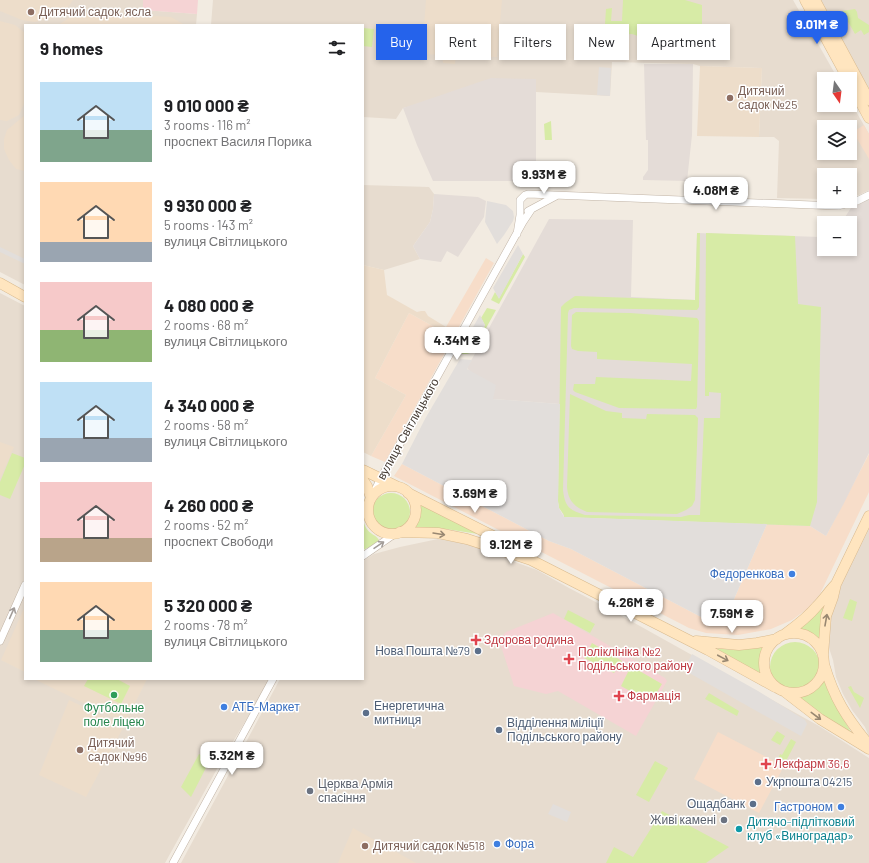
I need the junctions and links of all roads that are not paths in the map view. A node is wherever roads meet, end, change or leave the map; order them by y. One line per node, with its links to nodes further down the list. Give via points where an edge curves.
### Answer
1 (805, 0): 3 (street)
2 (815, 0): 5 (street)
3 (844, 72)
4 (857, 96): 6 (street)
5 (869, 100)
6 (869, 118)
7 (528, 194): 9 (street, вулиця Світлицького); 10 (street, via 520,200); 11 (street, via 536,200)
8 (869, 195): 9 (street, вулиця Світлицького, via 838,206)
9 (556, 196): 11 (street, вулиця Світлицького)
10 (521, 207): 11 (street, via 527,211); 12 (street, вулиця Світлицького)
11 (533, 209): 12 (street, вулиця Світлицького)
12 (517, 234): 16 (street, вулиця Світлицького)
13 (0, 283): 14 (street)
14 (24, 296)
15 (364, 470): 16 (street)
16 (381, 478): 18 (street); 19 (street, вулиця Світлицького)
17 (364, 482): 19 (street, via 367,486)
18 (402, 490): 19 (street, via 389,487 380,489); 21 (street, via 410,495 415,513 412,523); 23 (street, via 507,543)
19 (367, 504): 21 (street, via 369,517 374,526 381,532)
20 (869, 516): 24 (street)
21 (398, 533): 22 (street, one-way to 21); 23 (street, one-way to 23, via 438,533)
22 (364, 555)
23 (531, 560): 27 (street)
24 (836, 584): 26 (street, via 806,618); 29 (street, one-way to 24, via 826,616)
25 (24, 587): 28 (street, one-way to 25)
26 (780, 637): 27 (street, via 739,645); 29 (street, via 794,634 805,636 818,646); 31 (street, via 769,646 764,662 768,678)
27 (688, 640): 31 (street, one-way to 31)
28 (0, 641)
29 (823, 660): 32 (street, via 819,679 812,687 802,692); 33 (street, via 835,695 854,727)
30 (272, 680): 35 (street)
31 (775, 686): 32 (street)
32 (785, 692): 34 (street, one-way to 34, via 820,719)
33 (869, 745)
34 (869, 749)
35 (173, 863)

